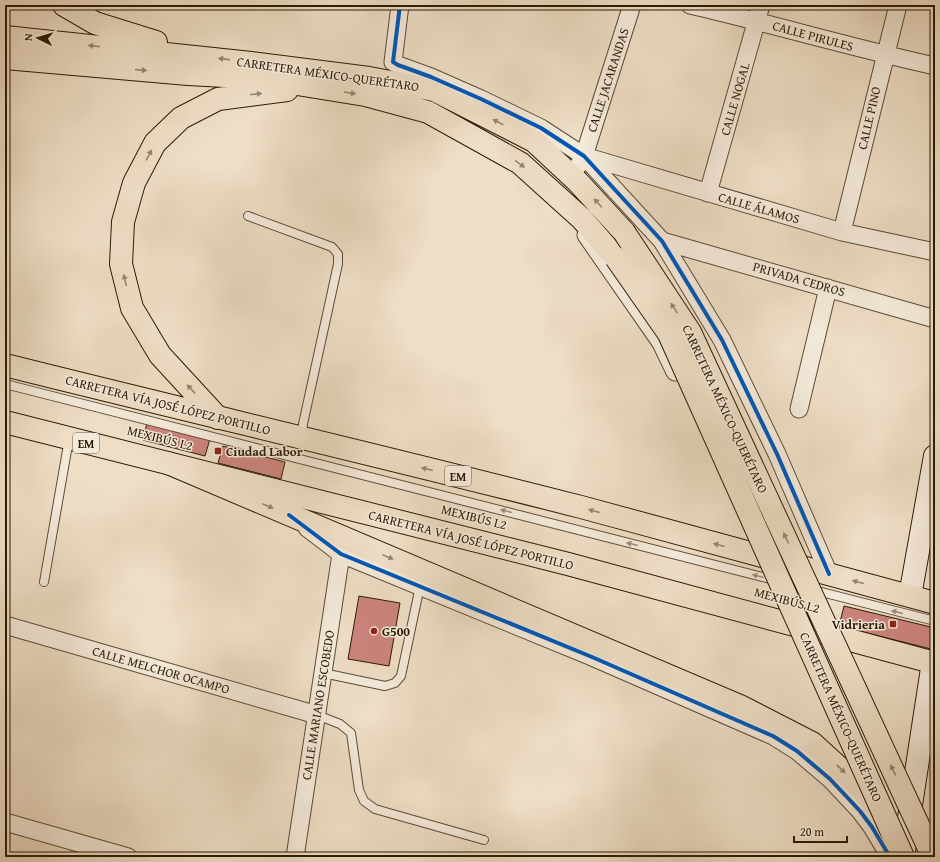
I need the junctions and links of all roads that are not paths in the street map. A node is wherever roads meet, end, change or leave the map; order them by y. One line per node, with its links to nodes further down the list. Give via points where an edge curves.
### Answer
1 (64, 5): 9 (main road, via 95,23)
2 (400, 5): 13 (street, via 393,62 481,99 541,128)
3 (632, 5): 13 (street, CALLE JACARANDAS)
4 (690, 5): 6 (street, CALLE PIRULES)
5 (898, 5): 8 (street, CALLE PINO)
6 (759, 13): 8 (street, CALLE PIRULES); 15 (street, CALLE NOGAL)
7 (5, 37): 9 (main road, CARRETERA MÉXICO-QUERÉTARO, one-way to 7)
8 (885, 55): 11 (street, CALLE PIRULES); 18 (street, CALLE PINO)
9 (201, 56): 14 (main road, CARRETERA MÉXICO-QUERÉTARO, one-way to 9, via 534,141 434,90 369,78)
10 (5, 58): 12 (main road, one-way to 12, via 260,78)
11 (935, 66)
12 (311, 87): 16 (main road, CARRETERA MÉXICO-QUERÉTARO, one-way to 16, via 365,95 428,112 520,163); 26 (main road, one-way to 12, via 160,355 132,308 121,264 124,215 134,183 155,143 181,118 218,99)
13 (584, 156): 14 (street, CALLE JACARANDAS); 15 (street, CALLE ÁLAMOS); 19 (street)
14 (572, 177): 54 (main road, CARRETERA MÉXICO-QUERÉTARO, one-way to 14, bridge, via 690,332 624,232)
15 (708, 193): 18 (street, CALLE ÁLAMOS)
16 (567, 205): 34 (street, via 599,256 661,343 738,494 758,542); 47 (main road, CARRETERA MÉXICO-QUERÉTARO, bridge, via 616,258 670,334)
17 (248, 216): 28 (lane, via 332,247 338,254)
18 (842, 232): 20 (street, CALLE ÁLAMOS)
19 (662, 241): 21 (street, PRIVADA CEDROS); 35 (street, via 722,340 777,454)
20 (935, 252)
21 (828, 288): 22 (street, PRIVADA CEDROS); 25 (street)
22 (935, 319)
23 (5, 365): 26 (main road, CARRETERA VÍA JOSÉ LÓPEZ PORTILLO / EM)
24 (5, 384): 41 (lane, MEXIBÚS L2, one-way to 24)
25 (799, 410)
26 (218, 418): 28 (main road, CARRETERA VÍA JOSÉ LÓPEZ PORTILLO / EM)
27 (5, 422): 29 (main road, CARRETERA VÍA JOSÉ LÓPEZ PORTILLO / EM)
28 (301, 437): 34 (main road, CARRETERA VÍA JOSÉ LÓPEZ PORTILLO / EM, one-way to 28, via 583,508)
29 (69, 438): 31 (main road, CARRETERA VÍA JOSÉ LÓPEZ PORTILLO / EM); 36 (lane)
30 (935, 456): 38 (street)
31 (168, 463): 32 (main road, one-way to 32); 44 (main road, CARRETERA VÍA JOSÉ LÓPEZ PORTILLO / EM, via 568,564)
32 (289, 515): 33 (street); 47 (main road, one-way to 47, bridge, via 740,706 812,743 855,782)
33 (341, 554): 37 (street); 45 (street, CALLE MARIANO ESCOBEDO)
34 (760, 556): 35 (main road, CARRETERA VÍA JOSÉ LÓPEZ PORTILLO / EM)
35 (829, 574): 38 (main road, CARRETERA VÍA JOSÉ LÓPEZ PORTILLO / EM, one-way to 35)
36 (44, 582)
37 (420, 586): 45 (lane, via 401,676 395,683 385,686); 52 (street, via 773,736 797,751 830,779 860,811)
38 (910, 596): 39 (main road, CARRETERA VÍA JOSÉ LÓPEZ PORTILLO / EM)
39 (935, 603)
40 (781, 611): 43 (lane, MEXIBÚS L2)
41 (935, 621)
42 (5, 625): 46 (street, CALLE MELCHOR OCAMPO)
43 (835, 626)
44 (934, 662): 53 (street)
45 (323, 673): 46 (street, CALLE MARIANO ESCOBEDO)
46 (317, 715): 49 (lane, via 340,724 351,733 358,790 364,801 375,809); 51 (street, CALLE MARIANO ESCOBEDO)
47 (885, 816): 53 (main road, CARRETERA MÉXICO-QUERÉTARO, bridge)
48 (6, 826): 50 (street)
49 (484, 840)
50 (128, 857)
51 (295, 857)
52 (890, 857)
53 (903, 857)
54 (932, 857)

